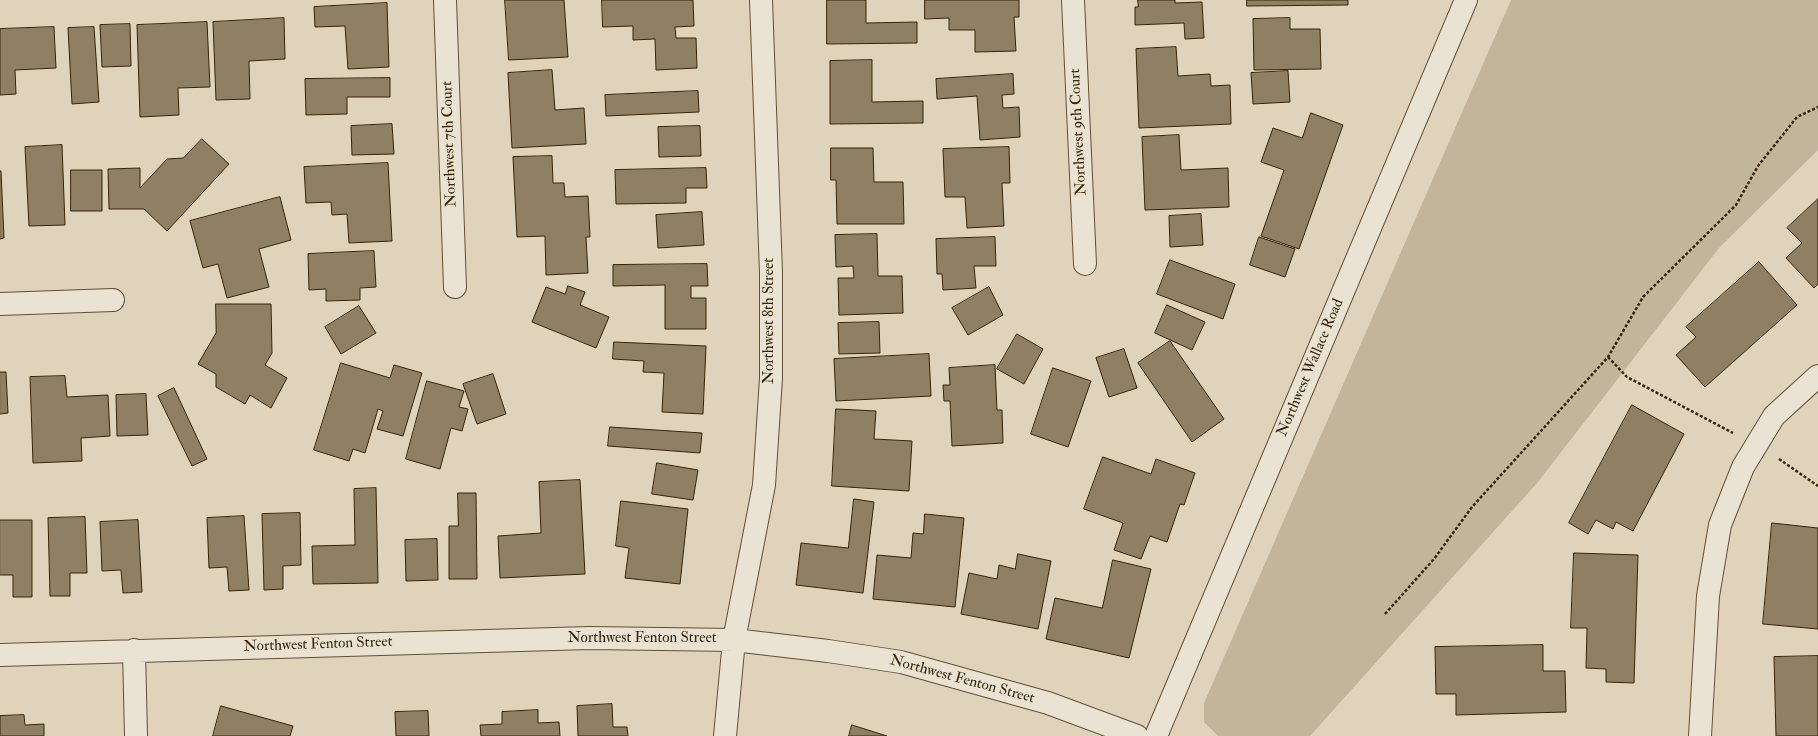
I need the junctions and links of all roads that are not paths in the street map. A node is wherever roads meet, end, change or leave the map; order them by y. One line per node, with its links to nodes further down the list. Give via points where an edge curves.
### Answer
1 (445, 0): 6 (street, Northwest 7th Court)
2 (761, 0): 10 (street, Northwest 8th Street, via 771,272 771,378 764,485)
3 (1074, 0): 5 (street, Northwest 9th Court)
4 (1466, 0): 16 (street, Northwest Wallace Road)
5 (1085, 264)
6 (455, 287)
7 (113, 300): 8 (street)
8 (0, 304)
9 (1818, 376): 17 (street, via 1774,416 1743,467 1720,525 1708,596)
10 (734, 640): 11 (street, Northwest Fenton Street, via 589,638); 14 (street, Northwest 8th Street); 15 (street, Northwest Fenton Street, via 901,662 1048,703)
11 (134, 650): 12 (street, Northwest Fenton Street); 13 (street)
12 (0, 655)
13 (136, 736)
14 (725, 736)
15 (1137, 736)
16 (1156, 736)
17 (1700, 736)

